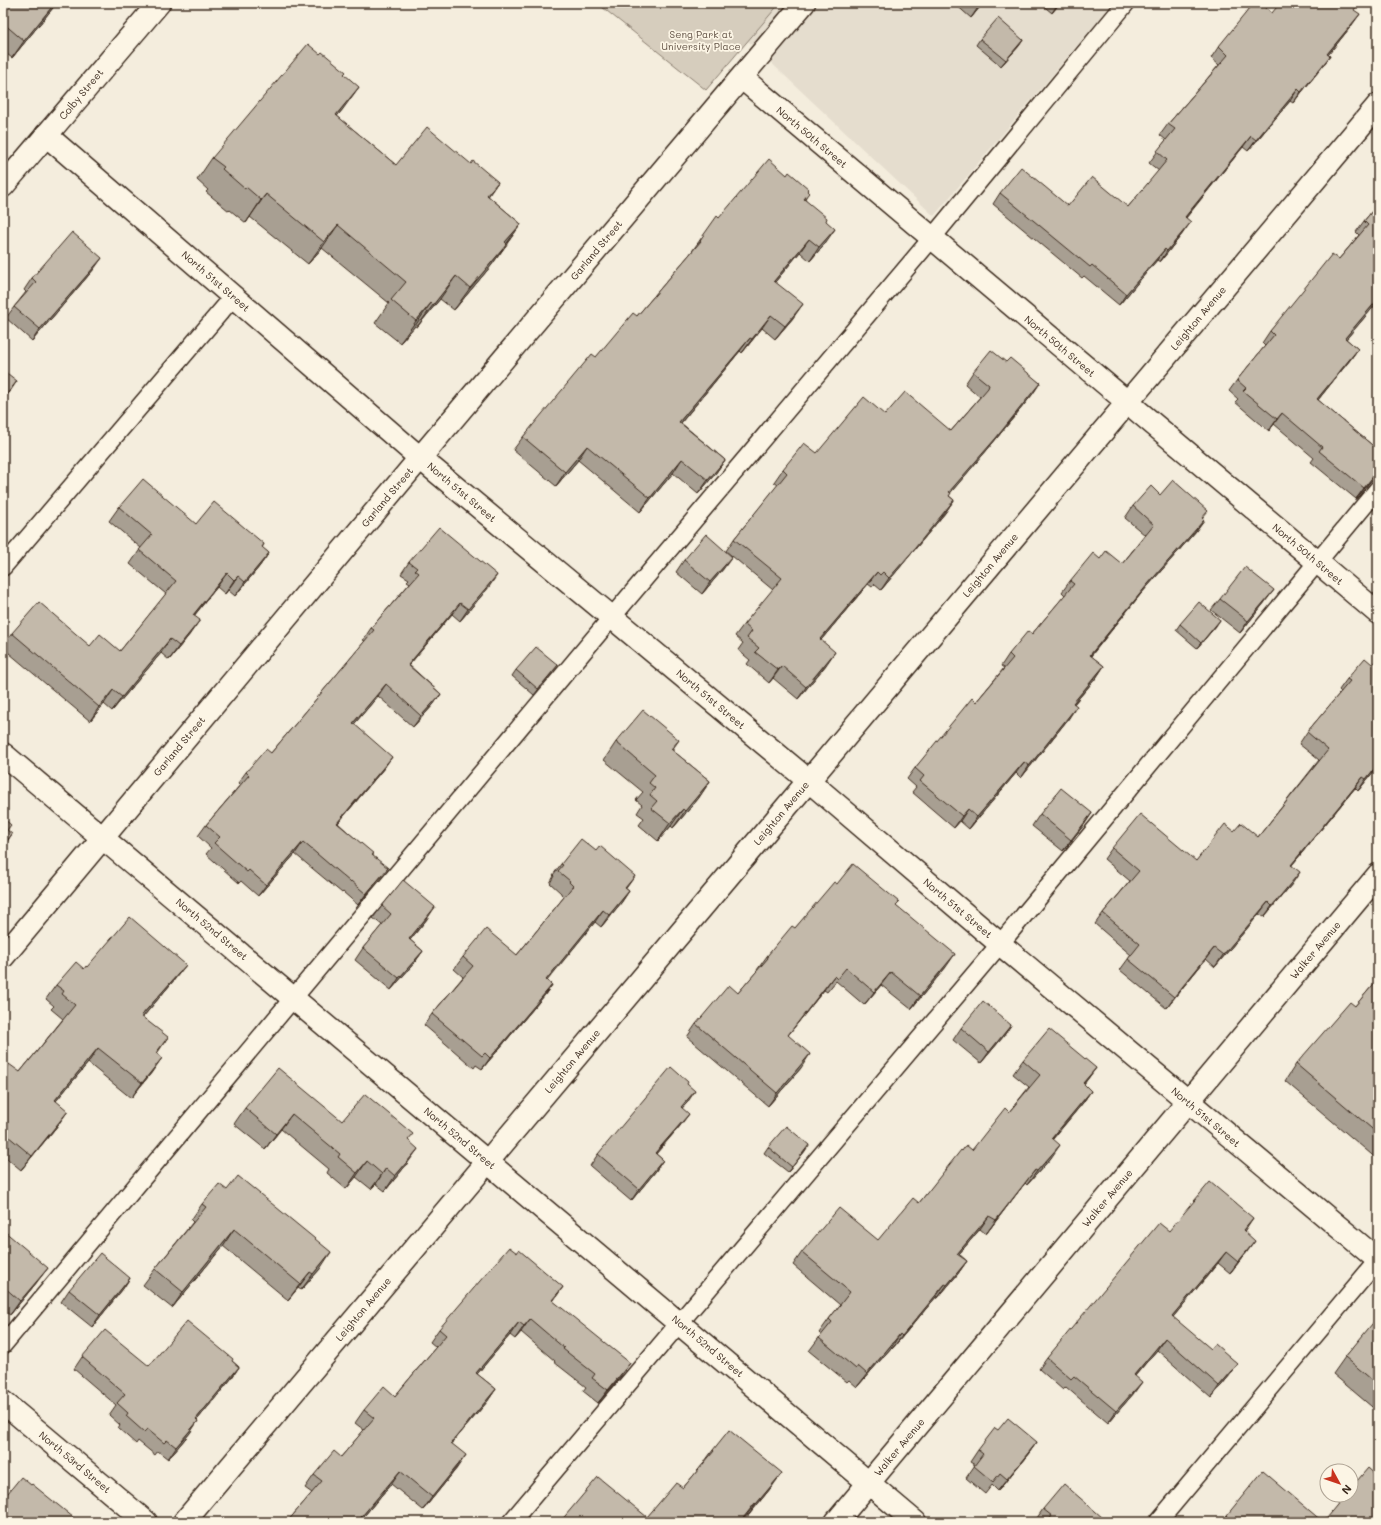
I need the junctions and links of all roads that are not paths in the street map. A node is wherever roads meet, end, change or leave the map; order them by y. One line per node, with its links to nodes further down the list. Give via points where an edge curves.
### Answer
1 (159, 3): 6 (street, Colby Street)
2 (804, 3): 4 (street, Garland Street)
3 (1126, 3): 8 (lane)
4 (742, 78): 8 (street, North 50th Street); 11 (street, Garland Street)
5 (1378, 104): 10 (street, Leighton Avenue)
6 (46, 135): 7 (street, Colby Street); 9 (street, North 51st Street)
7 (3, 186)
8 (932, 238): 10 (street, North 50th Street); 16 (lane)
9 (234, 296): 11 (street, North 51st Street); 14 (lane)
10 (1127, 402): 13 (street, North 50th Street); 18 (street, Leighton Avenue)
11 (420, 458): 16 (street, North 51st Street); 19 (street, Garland Street)
12 (1378, 489): 13 (lane)
13 (1317, 562): 15 (street, North 50th Street); 21 (lane)
14 (3, 567)
15 (1378, 613)
16 (612, 617): 18 (street, North 51st Street); 23 (lane)
17 (3, 754): 19 (street, North 52nd Street)
18 (809, 781): 21 (street, North 51st Street); 25 (street, Leighton Avenue)
19 (103, 838): 22 (street, Garland Street); 23 (street, North 52nd Street)
20 (1378, 875): 24 (street, Walker Avenue)
21 (1000, 944): 24 (street, North 51st Street); 27 (lane)
22 (3, 957)
23 (294, 998): 25 (street, North 52nd Street); 28 (lane)
24 (1188, 1101): 26 (street, North 51st Street); 30 (street, Walker Avenue)
25 (488, 1161): 27 (street, North 52nd Street); 32 (street, Leighton Avenue)
26 (1378, 1260): 36 (lane)
27 (680, 1322): 30 (street, North 52nd Street); 33 (lane)
28 (3, 1345)
29 (3, 1402): 31 (street, North 53rd Street)
30 (869, 1483): 34 (street, Walker Avenue); 35 (street, North 52nd Street)
31 (146, 1522)
32 (184, 1522)
33 (511, 1522)
34 (836, 1522)
35 (915, 1522)
36 (1158, 1522)

